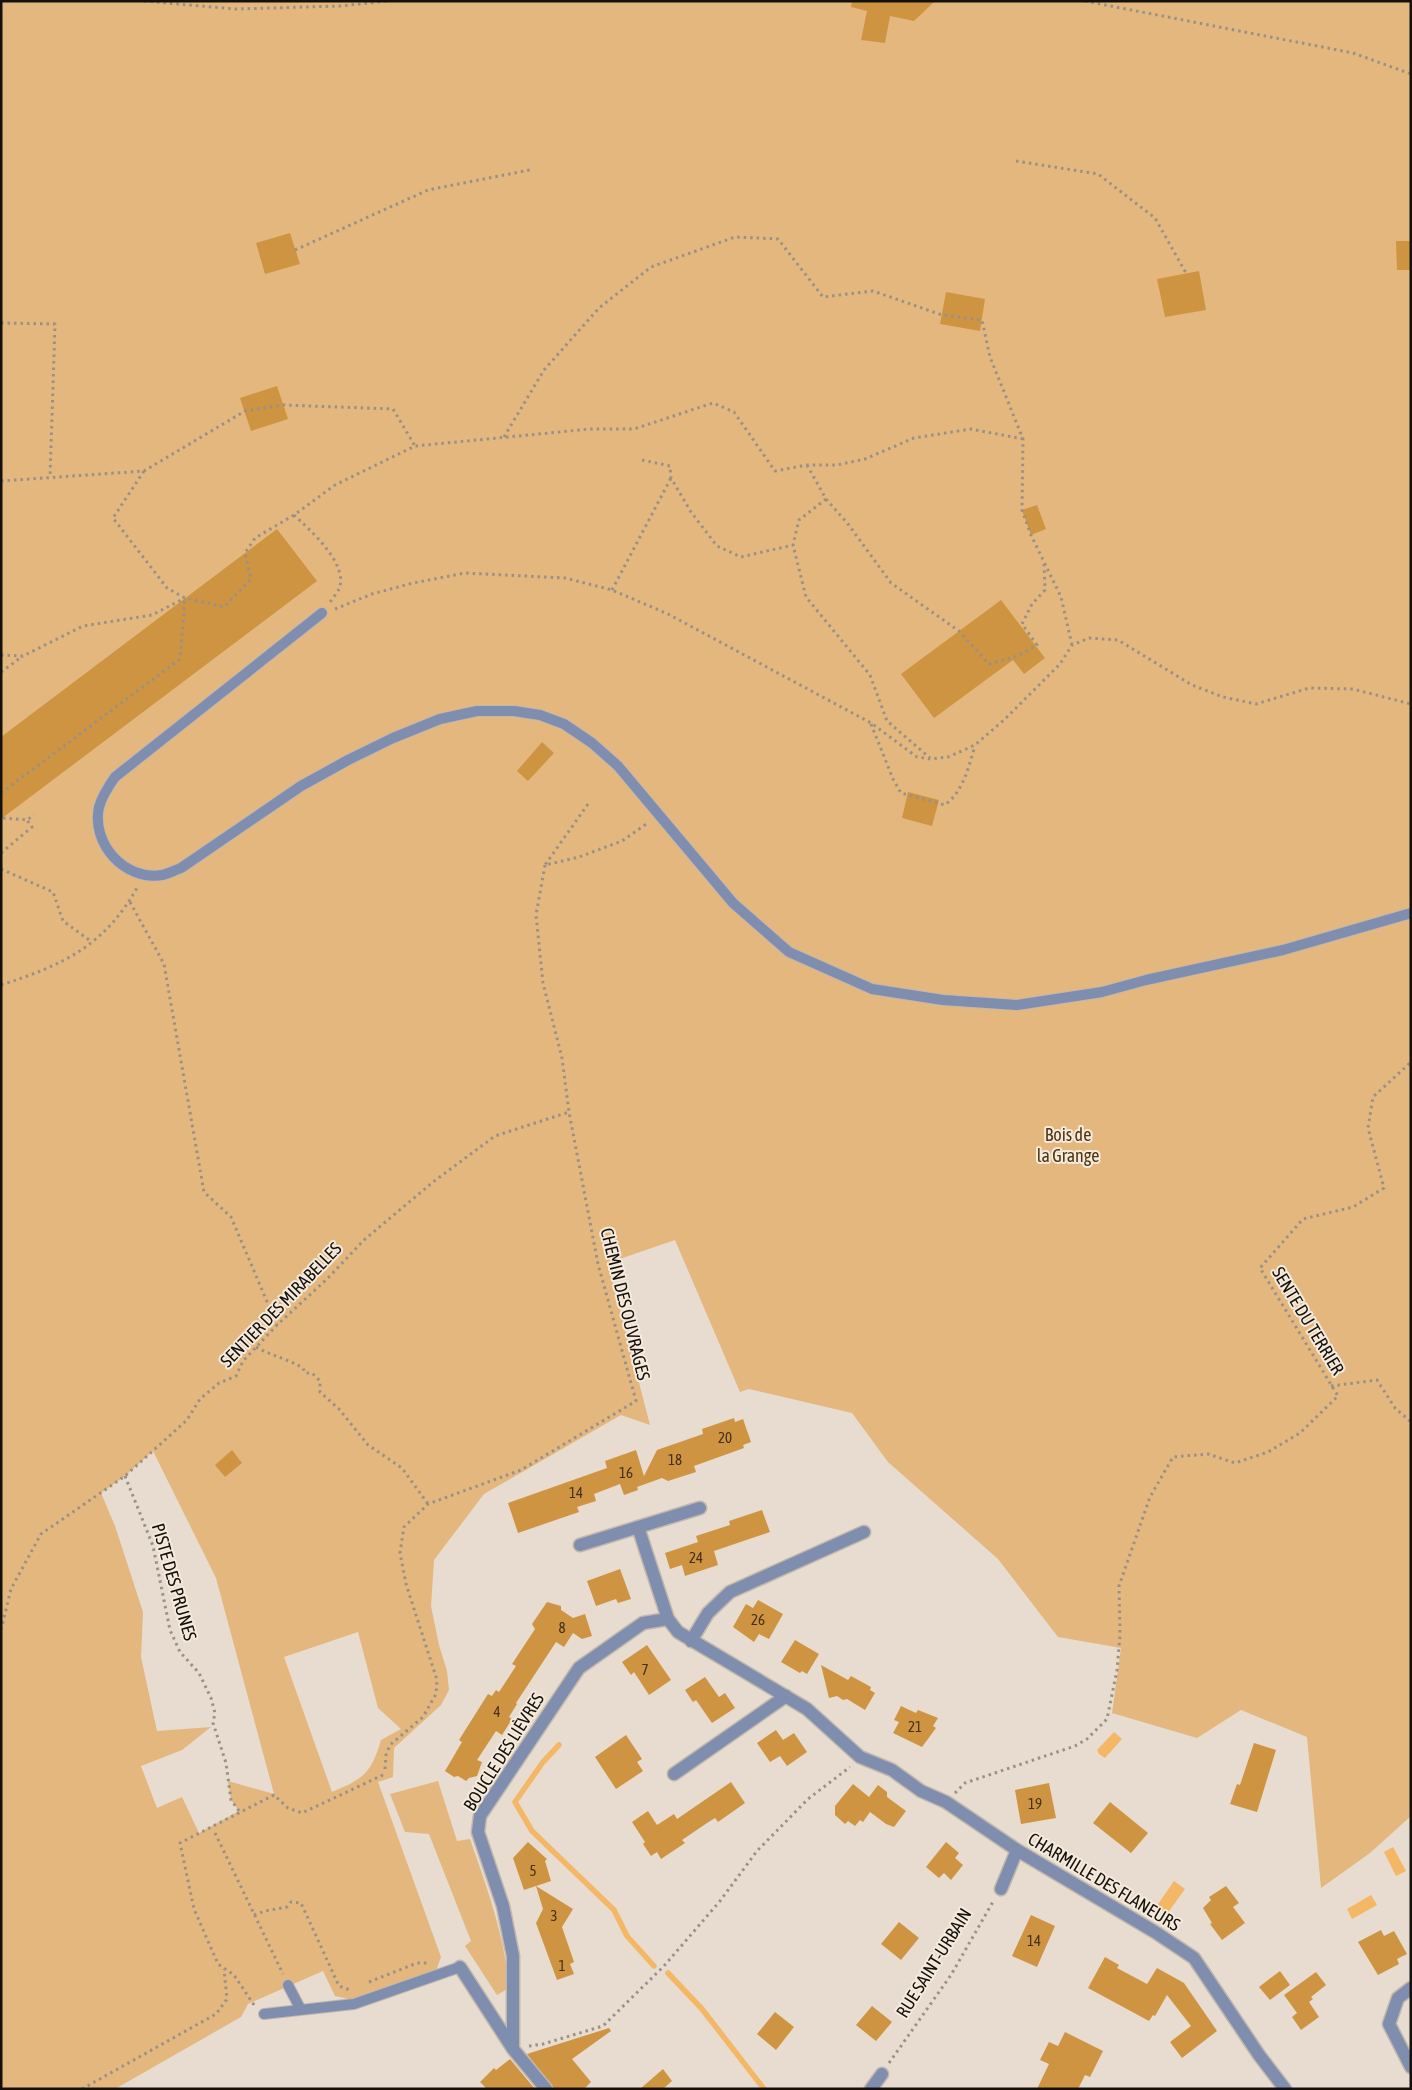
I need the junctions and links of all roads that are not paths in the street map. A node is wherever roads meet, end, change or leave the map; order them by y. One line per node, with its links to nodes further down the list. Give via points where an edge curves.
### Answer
1 (322, 613): 2 (lane, via 115,777 104,791 98,826 103,843 114,858 128,869 144,875 163,875 181,868 301,786 348,760 440,719 476,711 514,711 540,715 564,724 592,743 618,766 732,903 789,952 872,989 943,1000 1017,1005 1102,992 1283,950)
2 (1411, 912)
3 (700, 1508): 4 (street)
4 (638, 1527): 6 (street); 7 (street)
5 (864, 1532): 8 (street, via 730,1592 708,1613)
6 (580, 1545)
7 (668, 1619): 8 (street); 18 (street, BOUCLE DES LIÈVRES, via 643,1623 579,1668 480,1816 478,1832 503,1906 513,1956)
8 (691, 1641): 9 (street)
9 (786, 1696): 10 (street); 11 (street, CHARMILLE DES FLANEURS, via 807,1709 860,1757 892,1770)
10 (674, 1774)
11 (1017, 1850): 12 (street); 23 (street, CHARMILLE DES FLANEURS, via 1194,1958 1258,2055)
12 (1001, 1889)
13 (460, 1967): 16 (lane, via 354,2004); 18 (street)
14 (288, 1985): 16 (lane)
15 (1411, 1988): 19 (street, via 1398,1998 1389,2024)
16 (301, 2010): 17 (lane)
17 (264, 2014)
18 (514, 2049): 21 (street)
19 (1411, 2068)
20 (882, 2074): 22 (street)
21 (546, 2089)
22 (871, 2089)
23 (1285, 2089)

